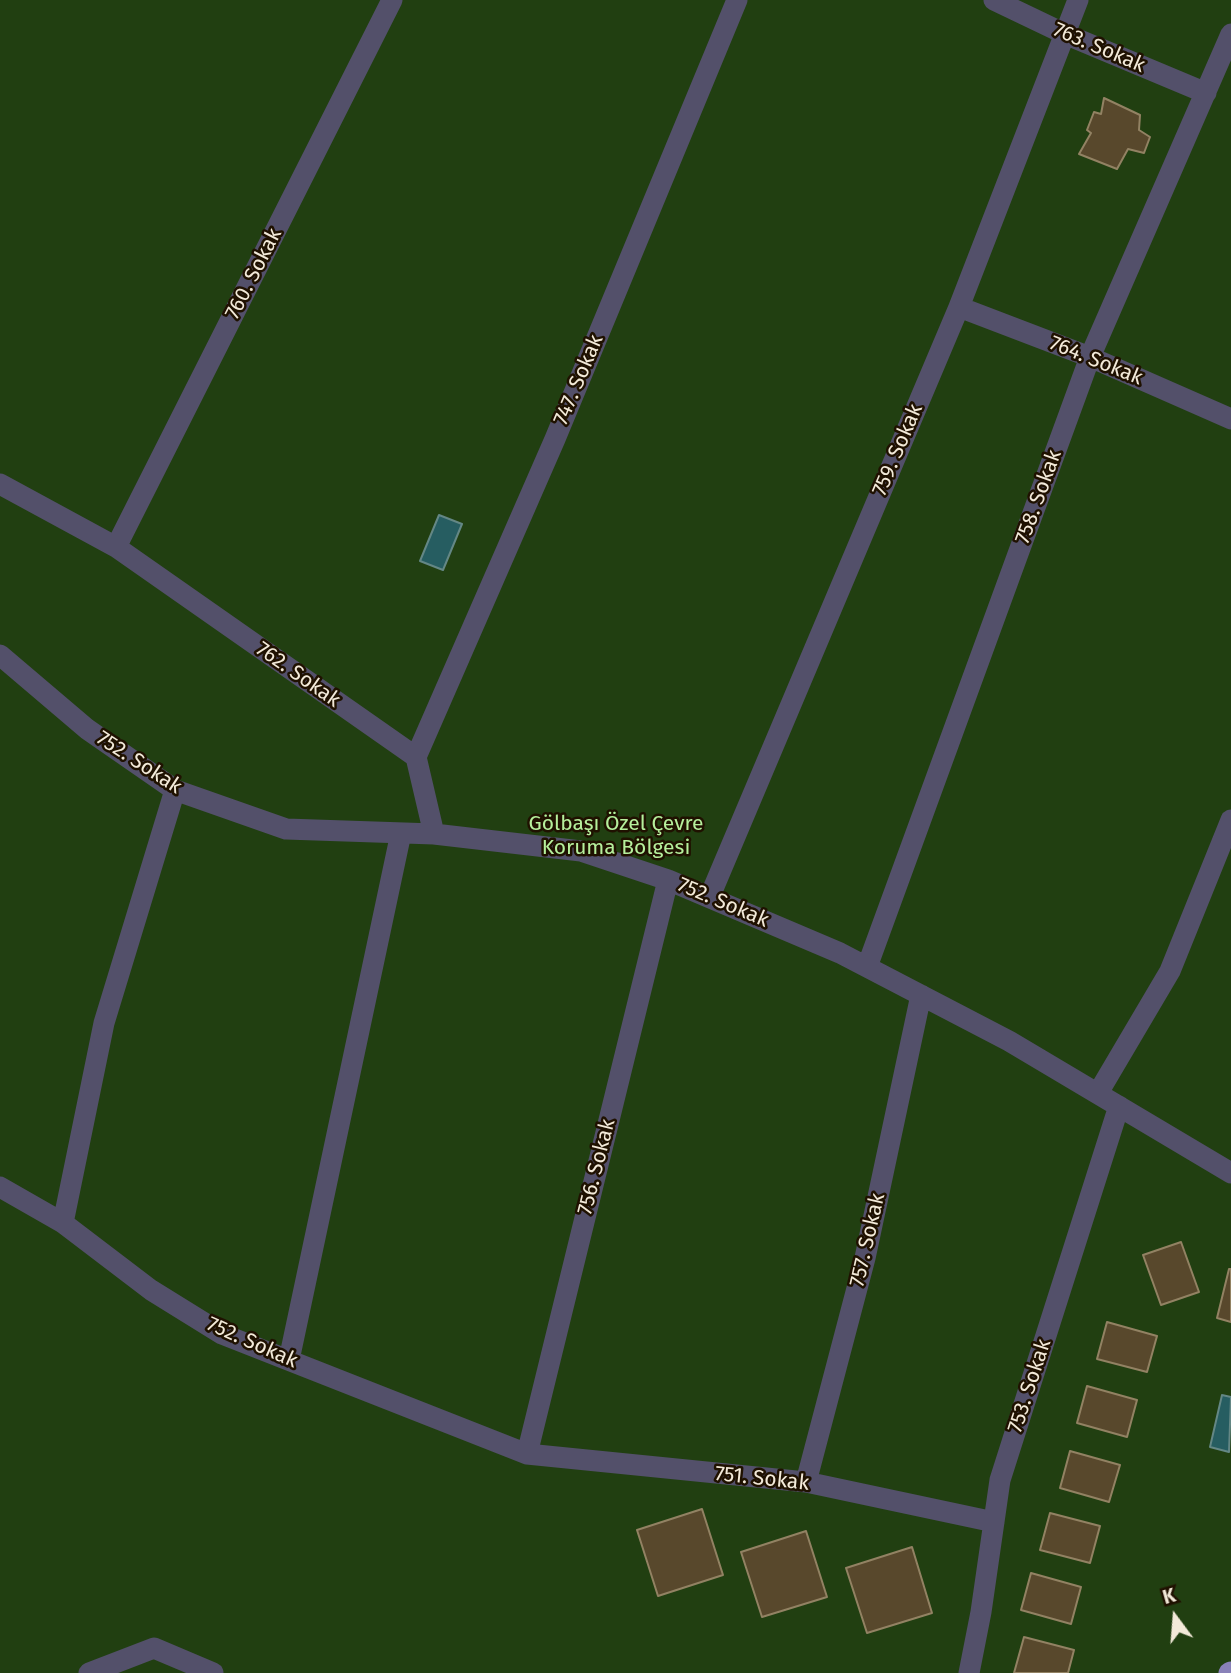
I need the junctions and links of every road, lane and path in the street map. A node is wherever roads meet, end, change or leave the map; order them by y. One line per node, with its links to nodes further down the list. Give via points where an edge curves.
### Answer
1 (392, 0): 12 (street, 760. Sokak)
2 (737, 0): 14 (street, 747. Sokak, via 555,439)
3 (993, 0): 5 (street, 763. Sokak)
4 (1078, 0): 5 (street, 759. Sokak)
5 (1065, 34): 7 (street, 763. Sokak); 8 (street, 759. Sokak)
6 (1231, 34): 7 (street, 758. Sokak)
7 (1206, 93): 9 (street, 758. Sokak)
8 (959, 307): 9 (street, 764. Sokak); 20 (street, 759. Sokak)
9 (1090, 357): 10 (street, 764. Sokak); 21 (street, 758. Sokak)
10 (1231, 419)
11 (0, 484): 12 (street, 762. Sokak)
12 (116, 547): 14 (street, 762. Sokak)
13 (0, 655): 15 (street, 752. Sokak, via 87,729)
14 (416, 757): 18 (street)
15 (175, 790): 17 (street, 752. Sokak, via 286,829); 27 (street, via 104,1023)
16 (1231, 820): 23 (street, via 1170,971)
17 (401, 833): 18 (street, 752. Sokak); 28 (street)
18 (434, 834): 19 (street, 752. Sokak, via 581,851)
19 (668, 880): 20 (street, 752. Sokak); 29 (street, 756. Sokak)
20 (710, 896): 21 (street, 752. Sokak)
21 (867, 967): 22 (street, 752. Sokak)
22 (921, 995): 23 (street, 752. Sokak); 30 (street, 757. Sokak, via 865,1258)
23 (1098, 1093): 24 (street, 752. Sokak)
24 (1119, 1106): 25 (street, 752. Sokak); 31 (street, 753. Sokak, via 1000,1480)
25 (1231, 1173)
26 (0, 1187): 27 (street, 752. Sokak)
27 (63, 1223): 28 (street, 752. Sokak, via 151,1290 222,1335)
28 (289, 1360): 29 (street, 752. Sokak)
29 (527, 1454): 30 (street, 751. Sokak)
30 (806, 1482): 31 (street, 751. Sokak)
31 (994, 1522): 34 (street, 753. Sokak)
32 (89, 1673): 33 (street, via 154,1648)
33 (213, 1673)
34 (969, 1673)

